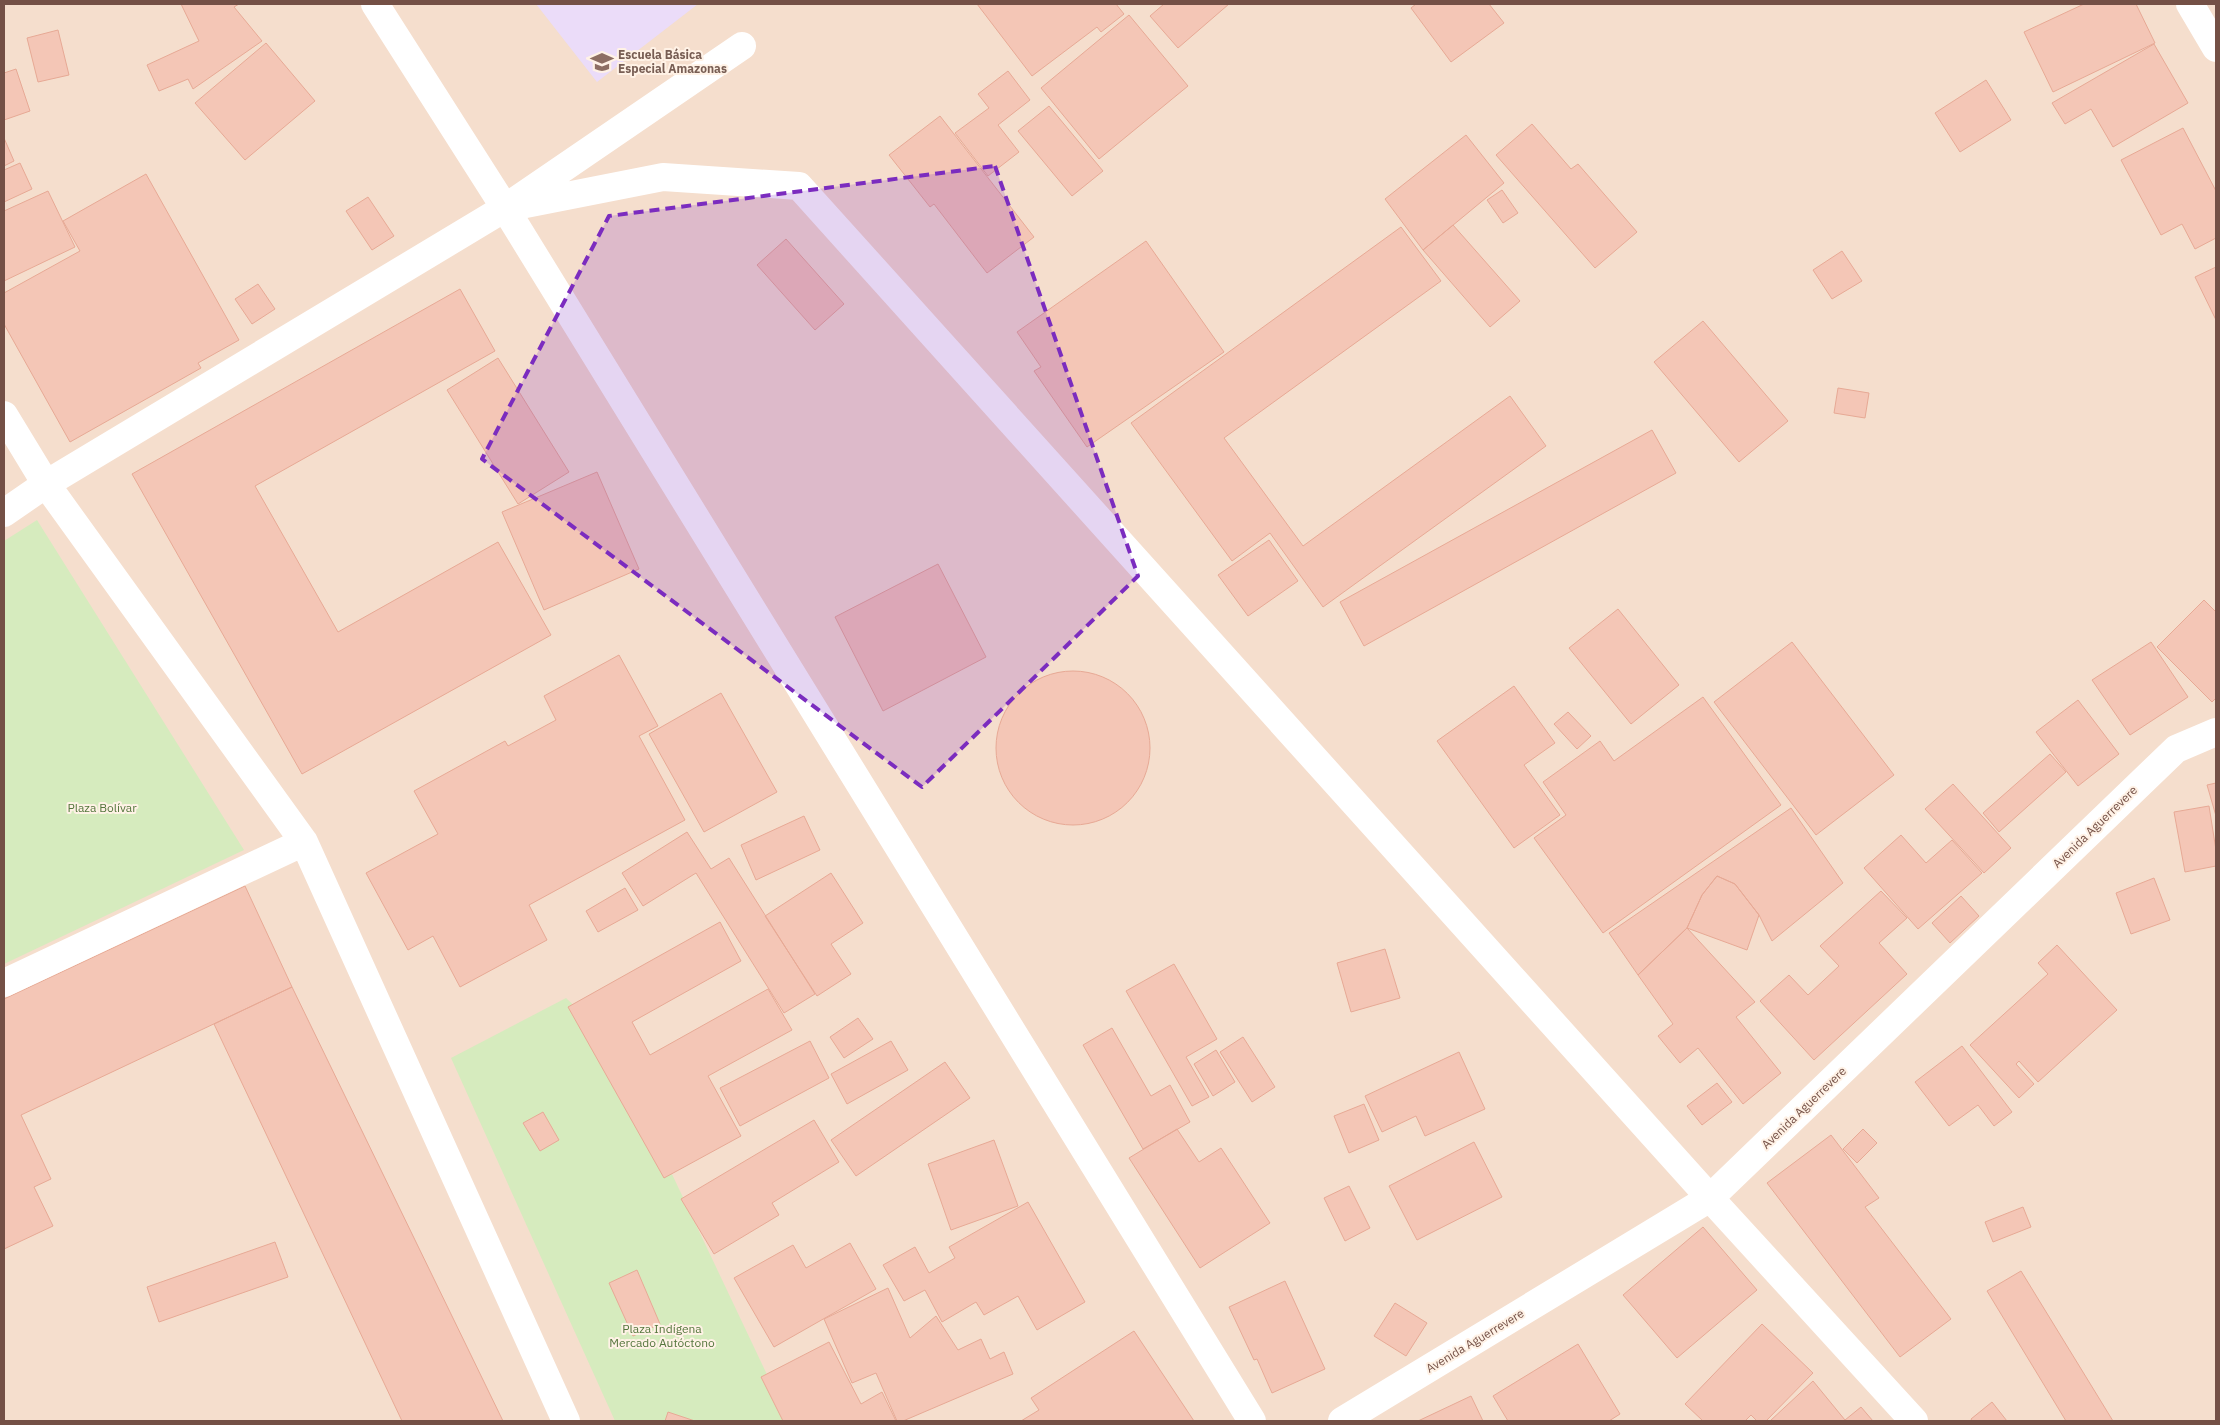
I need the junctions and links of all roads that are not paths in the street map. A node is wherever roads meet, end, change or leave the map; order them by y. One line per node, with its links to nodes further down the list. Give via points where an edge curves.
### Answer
1 (375, 4): 5 (street)
2 (2190, 4): 4 (street)
3 (742, 46): 5 (street)
4 (2216, 48)
5 (505, 208): 7 (street); 12 (street, via 663,177 799,186); 14 (street)
6 (4, 415): 7 (street)
7 (46, 484): 8 (street); 10 (street)
8 (4, 513)
9 (2216, 732): 12 (street, Avenida Aguerrevere, via 2176,749)
10 (304, 842): 11 (street); 13 (street)
11 (4, 983)
12 (1710, 1198): 15 (street, Avenida Aguerrevere); 16 (street)
13 (566, 1421)
14 (1252, 1421)
15 (1342, 1421)
16 (1914, 1421)

